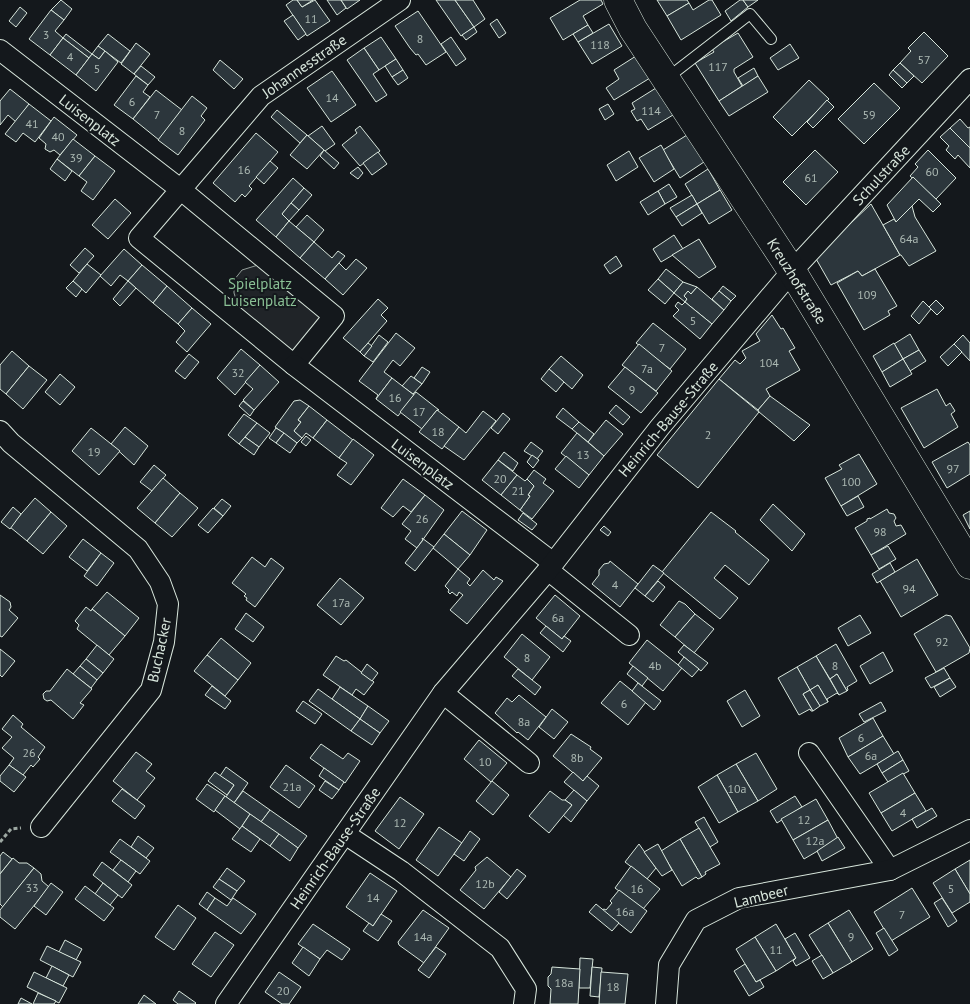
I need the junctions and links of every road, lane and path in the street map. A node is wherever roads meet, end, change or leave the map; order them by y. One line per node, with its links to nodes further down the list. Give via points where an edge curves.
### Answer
1 (400, 0): 7 (street, Johannesstraße, via 261,96)
2 (618, 0): 6 (street, Kreuzhofstraße, via 632,29)
3 (771, 39): 6 (lane, via 750,14)
4 (0, 50): 7 (street, Luisenplatz)
5 (970, 79): 8 (street, Schulstraße)
6 (666, 80): 8 (street, Kreuzhofstraße)
7 (180, 189): 9 (street, Luisenplatz, via 334,316); 9 (street, Luisenplatz, via 139,238)
8 (792, 271): 11 (street, Kreuzhofstraße); 12 (street, Heinrich-Bause-Straße, via 660,427)
9 (294, 365): 12 (street, Luisenplatz)
10 (4, 443): 17 (street, Buchacker, via 138,549 160,582 168,604 164,642 151,690)
11 (970, 565)
12 (550, 566): 13 (street); 14 (street, Heinrich-Bause-Straße)
13 (629, 635)
14 (443, 692): 16 (street); 19 (street, Heinrich-Bause-Straße)
15 (809, 753): 20 (street)
16 (528, 763)
17 (41, 827)
18 (970, 830): 20 (street, Lambeer)
19 (345, 834): 21 (street, Heinrich-Bause-Straße); 22 (street, via 401,871 500,948 526,989)
20 (890, 870): 23 (street, Lambeer, via 738,898 696,920 669,965)
21 (226, 1004)
22 (524, 1004)
23 (666, 1004)

